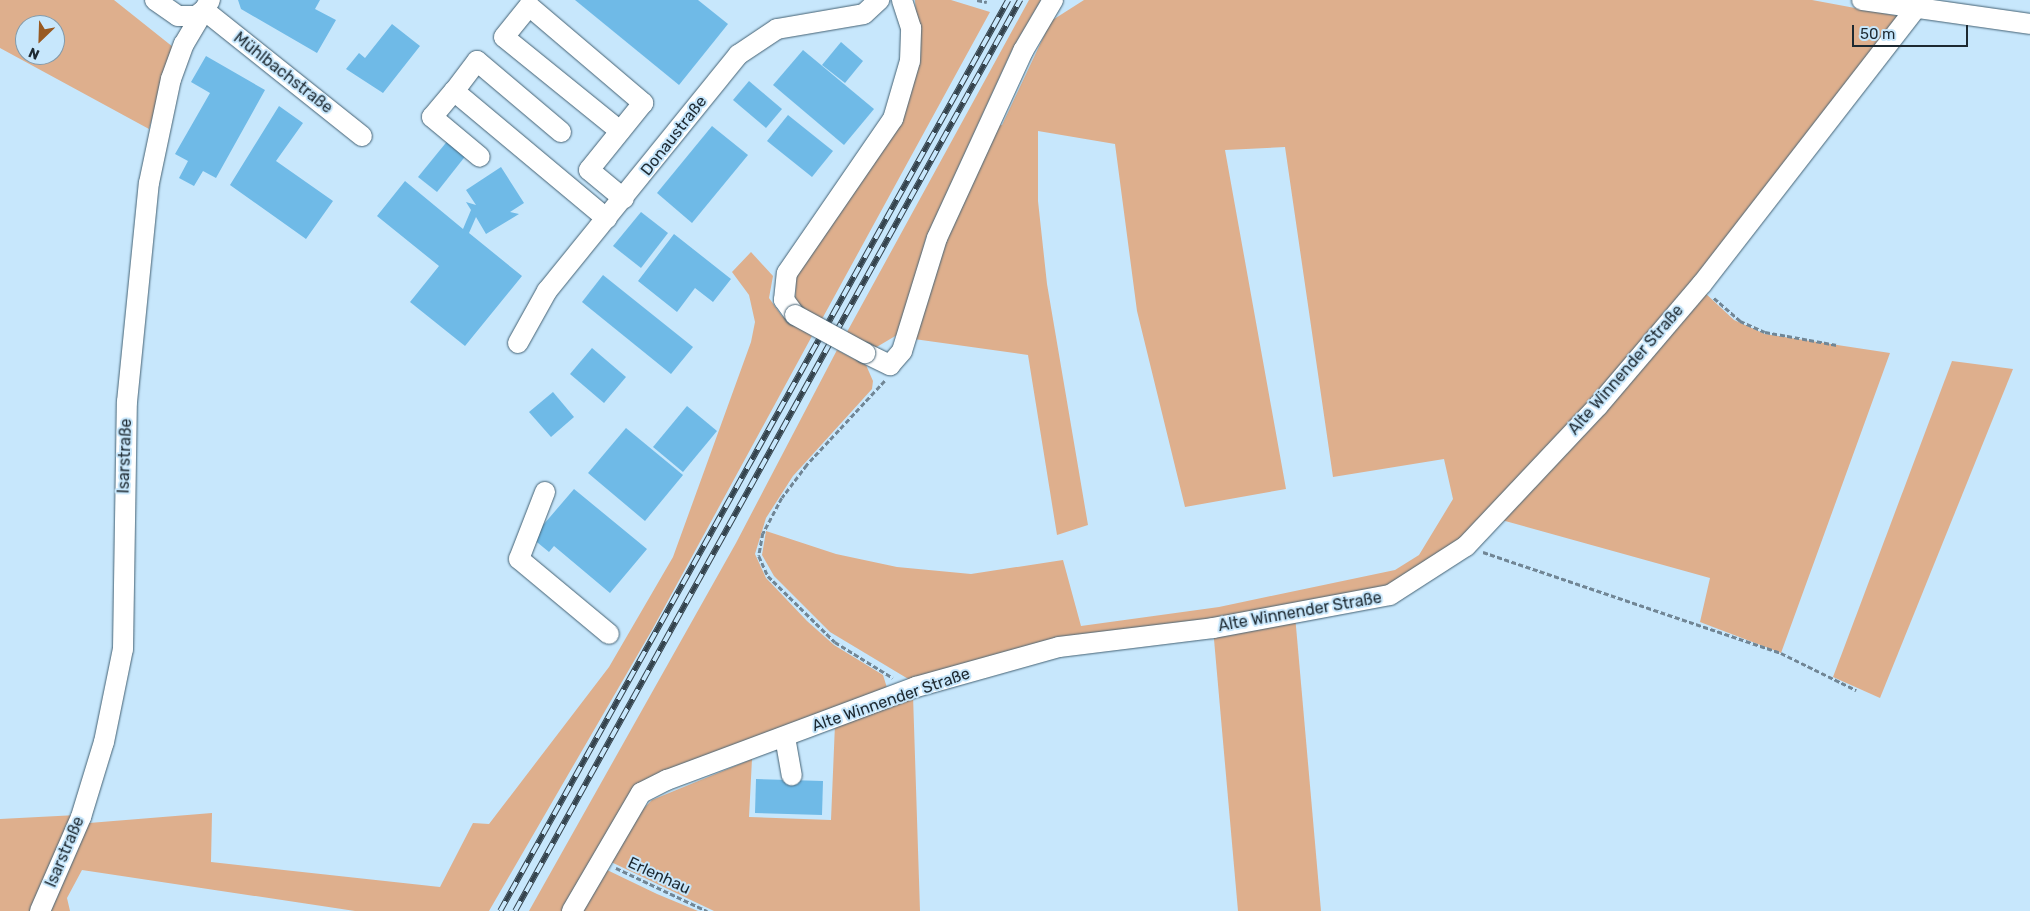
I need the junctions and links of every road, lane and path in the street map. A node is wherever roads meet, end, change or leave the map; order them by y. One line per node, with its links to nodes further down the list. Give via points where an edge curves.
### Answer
1 (879, 0): 16 (street, Donaustraße, via 864,14 777,29 744,50)
2 (902, 0): 21 (street, bridge, via 911,28 910,61 893,119 787,273 784,300 795,315)
3 (976, 0): 6 (path)
4 (1053, 0): 21 (street, via 1022,51 937,238 909,336)
5 (1862, 0): 7 (street)
6 (988, 2)
7 (1918, 4): 10 (street); 18 (street, Alte Winnender Straße)
8 (161, 5): 9 (street, via 188,17)
9 (207, 5): 14 (street, Mühlbachstraße); 30 (street, Isarstraße, via 184,44 171,79 154,150 136,278 127,402 124,649 104,742 81,817)
10 (2030, 24)
11 (454, 91): 13 (street, via 477,61); 15 (street, via 432,117); 17 (street)
12 (620, 131): 12 (street, via 643,103 529,6 504,37); 16 (street, via 589,170)
13 (562, 132)
14 (362, 136)
15 (480, 157)
16 (624, 199): 17 (street, Donaustraße)
17 (607, 219): 19 (street, Donaustraße, via 547,291)
18 (1702, 284): 20 (path, via 1726,312 1750,326); 23 (street, Alte Winnender Straße, via 1598,406)
19 (518, 343)
20 (1837, 345)
21 (890, 365): 25 (path, via 879,392 806,465 782,498 763,533 759,556 768,576 835,642)
22 (545, 492): 24 (street, via 519,560)
23 (1466, 546): 25 (street, Alte Winnender Straße, via 1390,595 1214,628 1059,647); 26 (path, via 1781,653)
24 (609, 634)
25 (907, 690): 27 (street, Alte Winnender Straße)
26 (1856, 690)
27 (785, 737): 28 (street); 29 (street, Alte Winnender Straße, via 641,793)
28 (792, 775)
29 (602, 862): 31 (street, Alte Winnender Straße); 32 (path, Erlenhau)
30 (40, 911)
31 (572, 911)
32 (708, 911)

